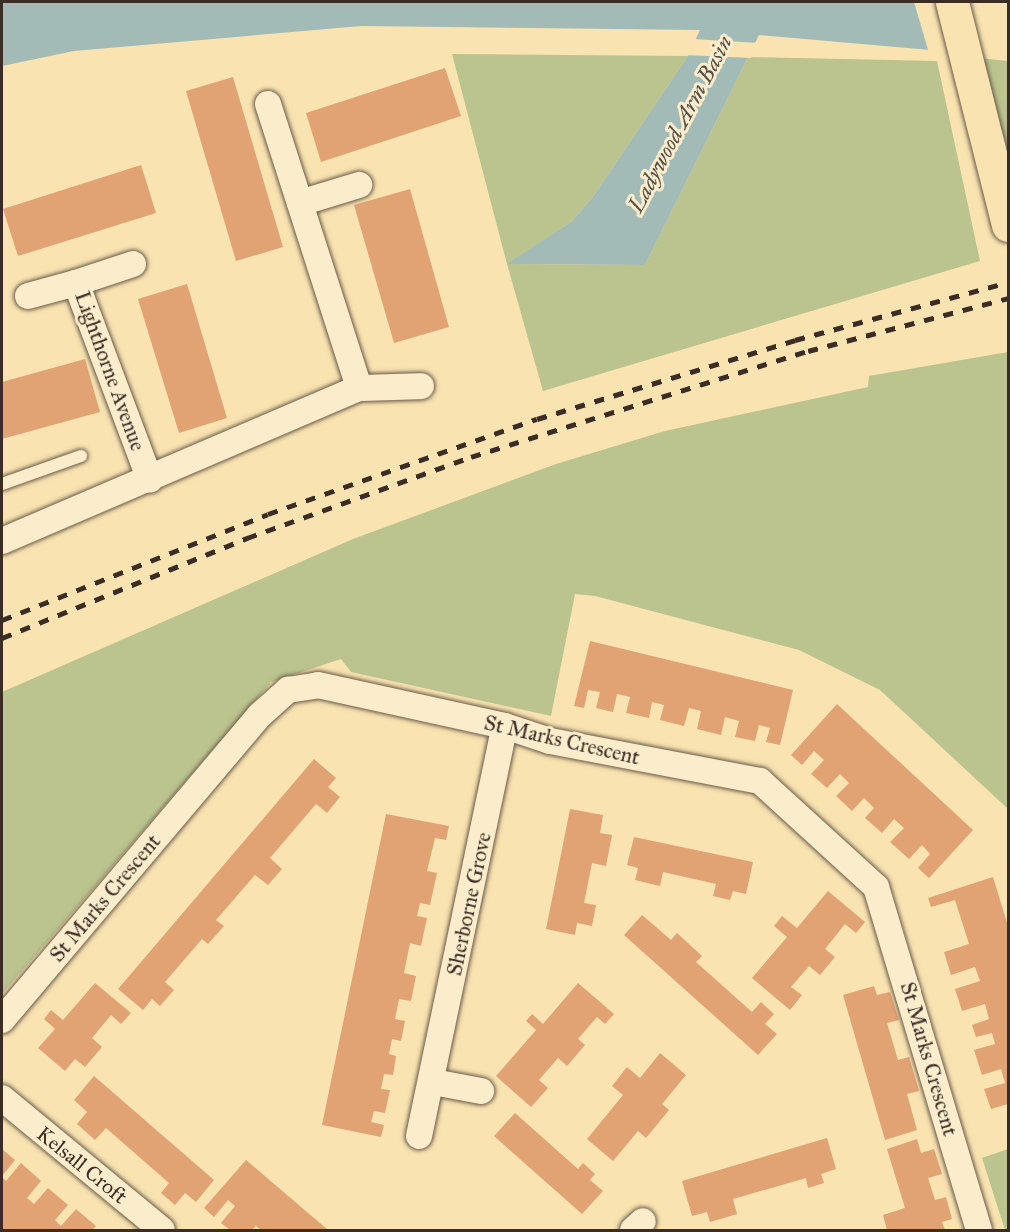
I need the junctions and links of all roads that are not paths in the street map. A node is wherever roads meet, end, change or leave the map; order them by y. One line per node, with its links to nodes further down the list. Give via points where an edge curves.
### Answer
1 (952, 2): 5 (highway)
2 (268, 104): 4 (street)
3 (358, 185): 4 (street)
4 (300, 203): 10 (street)
5 (1008, 225)
6 (133, 264): 7 (street, Lighthorne Avenue)
7 (76, 283): 8 (street); 12 (street, Lighthorne Avenue)
8 (28, 297)
9 (420, 386): 10 (street, Lighthorne Avenue)
10 (359, 388): 12 (street, Lighthorne Avenue)
11 (81, 456): 13 (lane)
12 (150, 480): 14 (street, Lighthorne Avenue)
13 (2, 484)
14 (2, 541)
15 (505, 726): 16 (street, St Marks Crescent, via 318,685 288,690 260,715); 17 (street, Sherborne Grove); 22 (street, St Marks Crescent, via 550,741 760,781 876,887)
16 (2, 1020)
17 (433, 1082): 18 (street); 20 (street, Sherborne Grove)
18 (481, 1092)
19 (2, 1098): 21 (street, Kelsall Croft)
20 (419, 1136)
21 (162, 1230)
22 (979, 1230)

